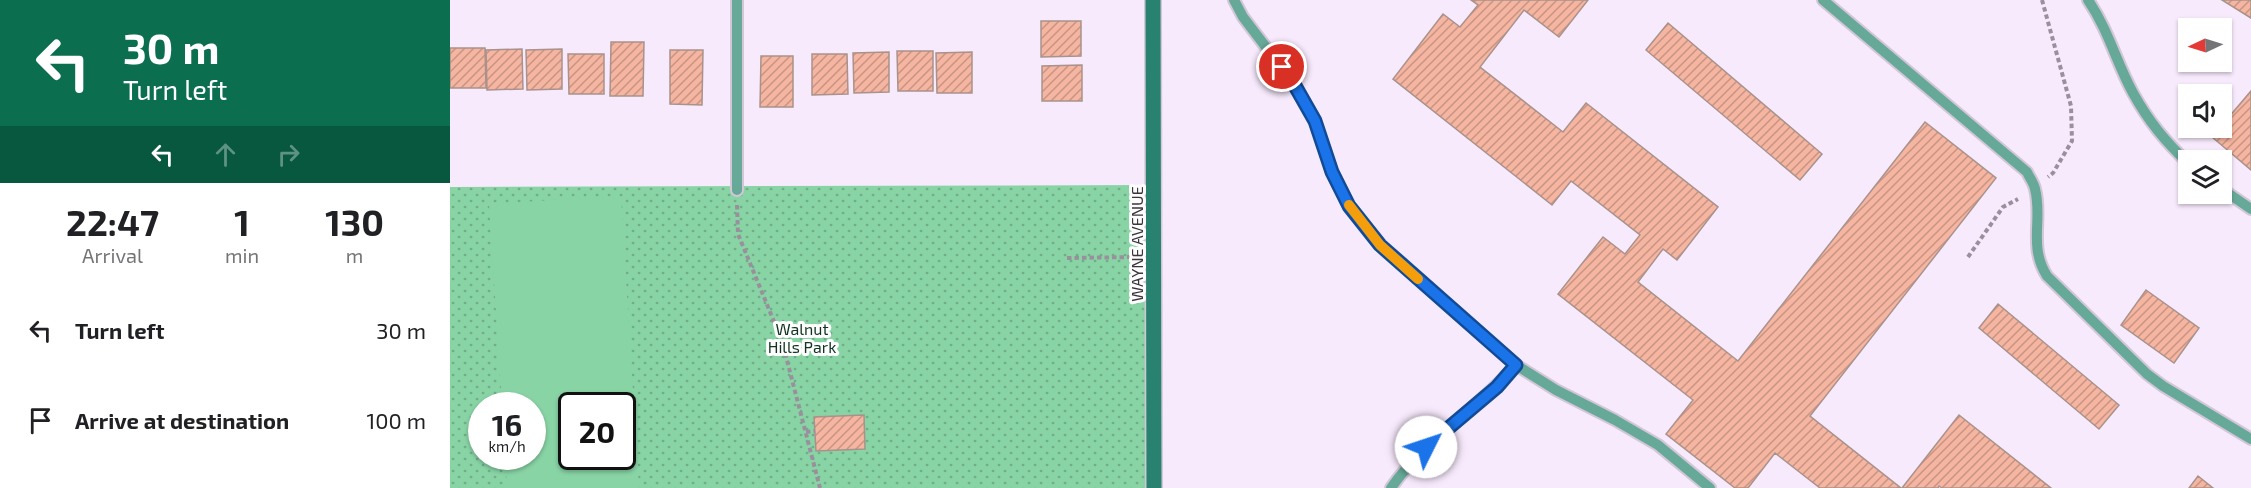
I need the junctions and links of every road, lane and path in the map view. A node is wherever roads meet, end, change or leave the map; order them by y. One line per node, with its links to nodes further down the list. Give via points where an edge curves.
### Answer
1 (737, 0): 9 (lane)
2 (1153, 0): 12 (main road, WAYNE AVENUE)
3 (1234, 0): 15 (lane, via 1294,84 1315,121 1332,172 1349,206 1380,245)
4 (1823, 0): 8 (lane, via 2027,172)
5 (2042, 0): 8 (path, via 2071,106 2072,141 2053,173)
6 (2088, 0): 7 (lane, via 2103,22 2132,93 2162,138)
7 (2178, 153)
8 (2035, 188): 13 (path, via 2003,207); 18 (lane, via 2036,248 2047,276 2155,380)
9 (736, 190): 16 (path, via 738,234 782,340)
10 (2232, 196): 11 (lane)
11 (2251, 209)
12 (1154, 257): 14 (path); 20 (main road, WAYNE AVENUE)
13 (1968, 257)
14 (1067, 258)
15 (1516, 365): 21 (lane, via 1497,387 1426,447); 22 (lane, via 1658,445)
16 (806, 432): 17 (path); 19 (path)
17 (815, 432)
18 (2251, 439)
19 (820, 488)
20 (1154, 488)
21 (1391, 488)
22 (1710, 488)

